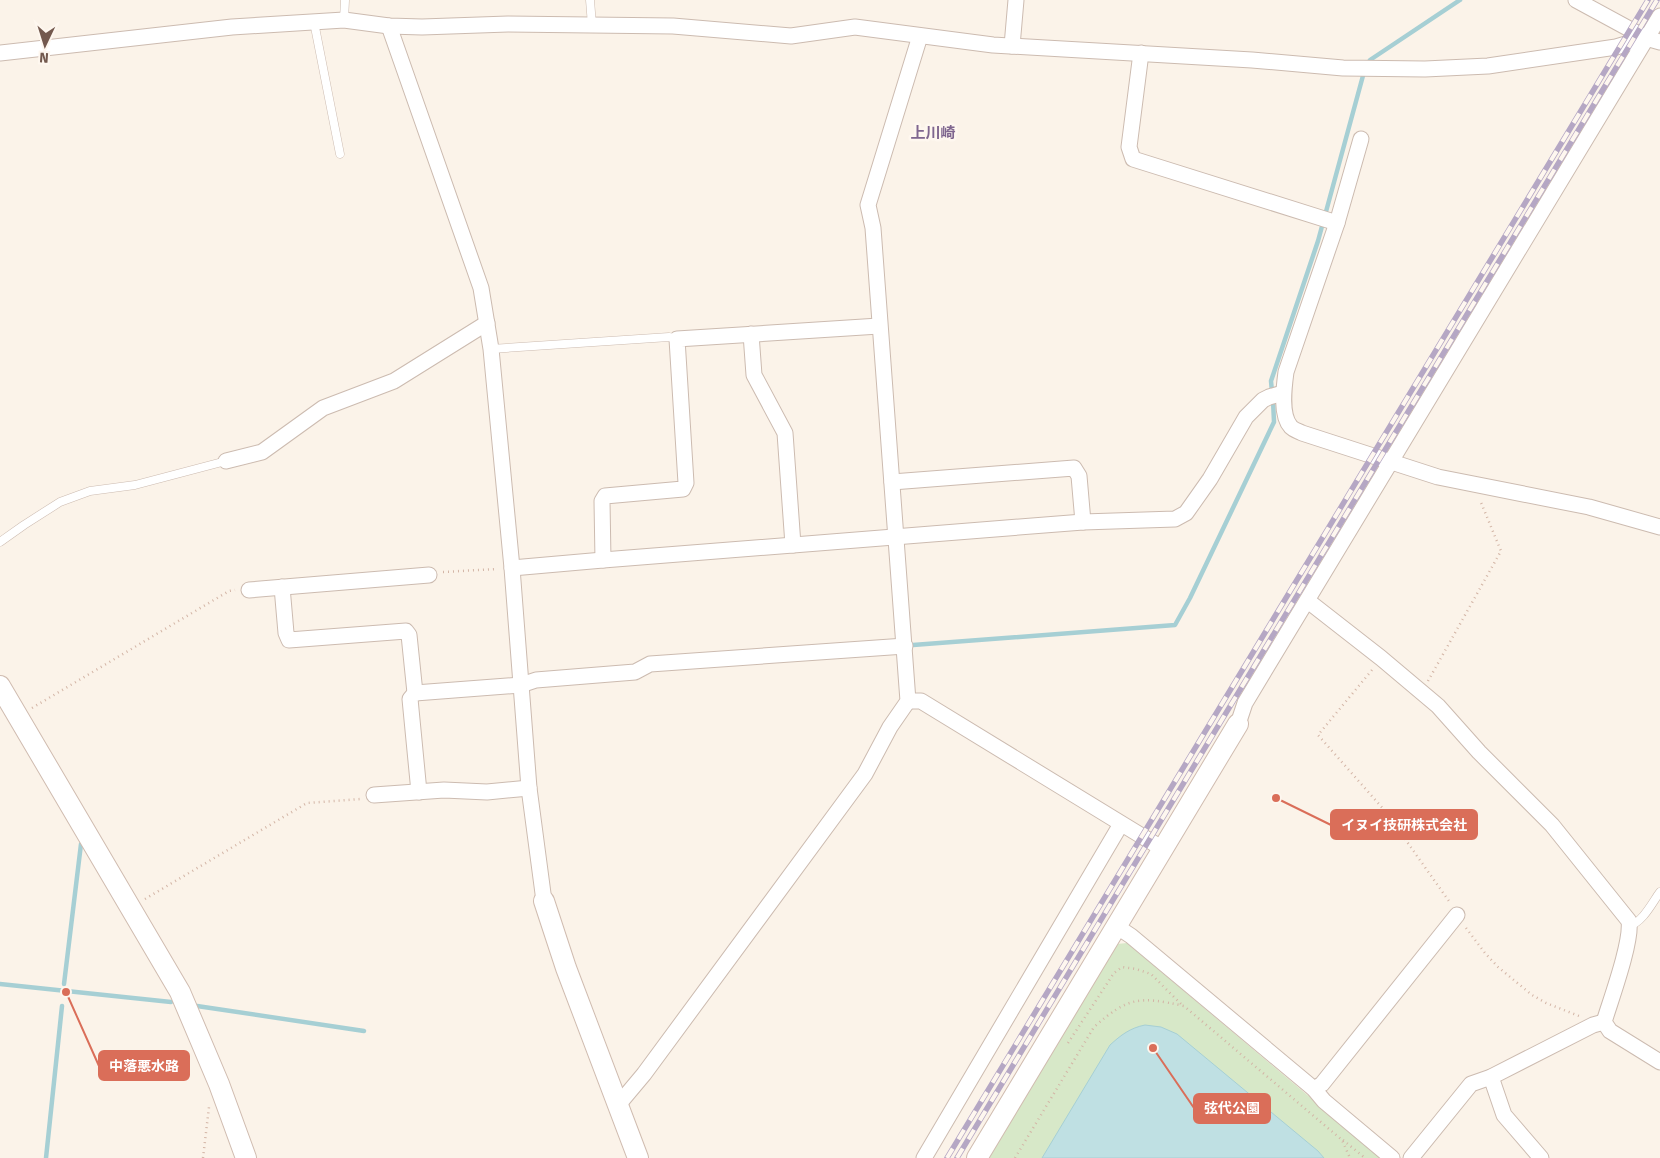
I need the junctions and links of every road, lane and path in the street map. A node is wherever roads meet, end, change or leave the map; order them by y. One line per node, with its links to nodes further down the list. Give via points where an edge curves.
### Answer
1 (345, 0): 6 (lane)
2 (590, 0): 9 (lane)
3 (1016, 0): 12 (street)
4 (1576, 0): 11 (street)
5 (1660, 16): 11 (street)
6 (344, 20): 7 (street); 8 (street)
7 (314, 22): 13 (street, via 232,26); 16 (lane)
8 (389, 26): 9 (street); 18 (street, via 481,288)
9 (592, 26): 10 (street, via 673,26 792,36 855,27)
10 (920, 36): 12 (street); 19 (street, via 868,204 873,228)
11 (1653, 40): 14 (street, via 1488,66 1424,69 1343,68); 25 (street, via 1498,283)
12 (1012, 46): 14 (street)
13 (0, 53)
14 (1141, 53): 17 (street, via 1129,147 1133,158)
15 (1361, 139): 17 (street)
16 (340, 154)
17 (1337, 223): 23 (street, via 1286,372)
18 (487, 323): 22 (street); 24 (street, via 394,381 323,408 262,452)
19 (879, 326): 20 (street); 26 (street)
20 (751, 334): 21 (street); 32 (street, via 754,375 785,433)
21 (677, 339): 22 (lane); 33 (street, via 686,483 683,489 605,496 602,501)
22 (491, 349): 34 (street)
23 (1282, 393): 25 (street, via 1287,420 1292,428); 28 (street, via 1263,400 1246,417 1210,479 1182,517)
24 (226, 461): 31 (lane, via 135,485 90,491 60,502)
25 (1392, 462): 27 (street, via 1438,477); 38 (street)
26 (892, 482): 28 (street, via 1074,468 1079,476); 30 (street)
27 (1474, 484): 29 (street, via 1589,507); 43 (path, via 1500,551)
28 (1082, 522): 30 (street)
29 (1660, 527)
30 (896, 537): 32 (street); 39 (street)
31 (0, 542)
32 (793, 545): 33 (street)
33 (603, 560): 34 (street)
34 (512, 568): 35 (path); 41 (street)
35 (429, 575): 36 (street)
36 (282, 587): 37 (street); 44 (street, via 289,640 406,631 410,635)
37 (249, 590): 46 (path, via 229,591)
38 (1308, 601): 40 (street); 47 (street, via 1245,703)
39 (905, 646): 41 (street, via 650,664 635,672 536,680); 45 (street)
40 (1381, 658): 43 (street); 56 (path, via 1318,735 1386,812)
41 (521, 685): 44 (street); 48 (street)
42 (0, 686): 46 (street)
43 (1422, 692): 58 (street, via 1552,825)
44 (415, 693): 49 (street, via 410,699)
45 (908, 701): 51 (street, via 922,701); 66 (street, via 865,774)
46 (18, 716): 55 (street)
47 (1238, 724): 52 (street)
48 (529, 788): 49 (street); 54 (street)
49 (419, 792): 50 (street)
50 (374, 796): 55 (path, via 307,803)
51 (1121, 824): 52 (street); 71 (street)
52 (1163, 849): 57 (street)
53 (1660, 892): 58 (lane, via 1639,920)
54 (544, 901): 66 (street)
55 (131, 908): 64 (street, via 180,992)
56 (1457, 915): 60 (path, via 1498,967 1532,995); 65 (street)
57 (1116, 926): 65 (street); 72 (street)
58 (1629, 926): 60 (street, via 1623,958)
59 (1184, 1006): 61 (path, via 1151,974 1122,967 1114,973); 67 (path); 73 (path, via 1138,1000 1113,1011 1094,1027)
60 (1599, 1024): 62 (street); 63 (street)
61 (1068, 1042)
62 (1660, 1062)
63 (1491, 1077): 77 (street, via 1471,1084); 78 (street, via 1504,1115)
64 (219, 1084): 68 (path, via 210,1092); 69 (street)
65 (1314, 1090): 76 (street)
66 (618, 1105): 70 (street)
67 (1342, 1140): 74 (path); 75 (path)
68 (203, 1158)
69 (246, 1158)
70 (638, 1158)
71 (924, 1158)
72 (977, 1158)
73 (1014, 1158)
74 (1350, 1158)
75 (1365, 1158)
76 (1392, 1158)
77 (1411, 1158)
78 (1541, 1158)

